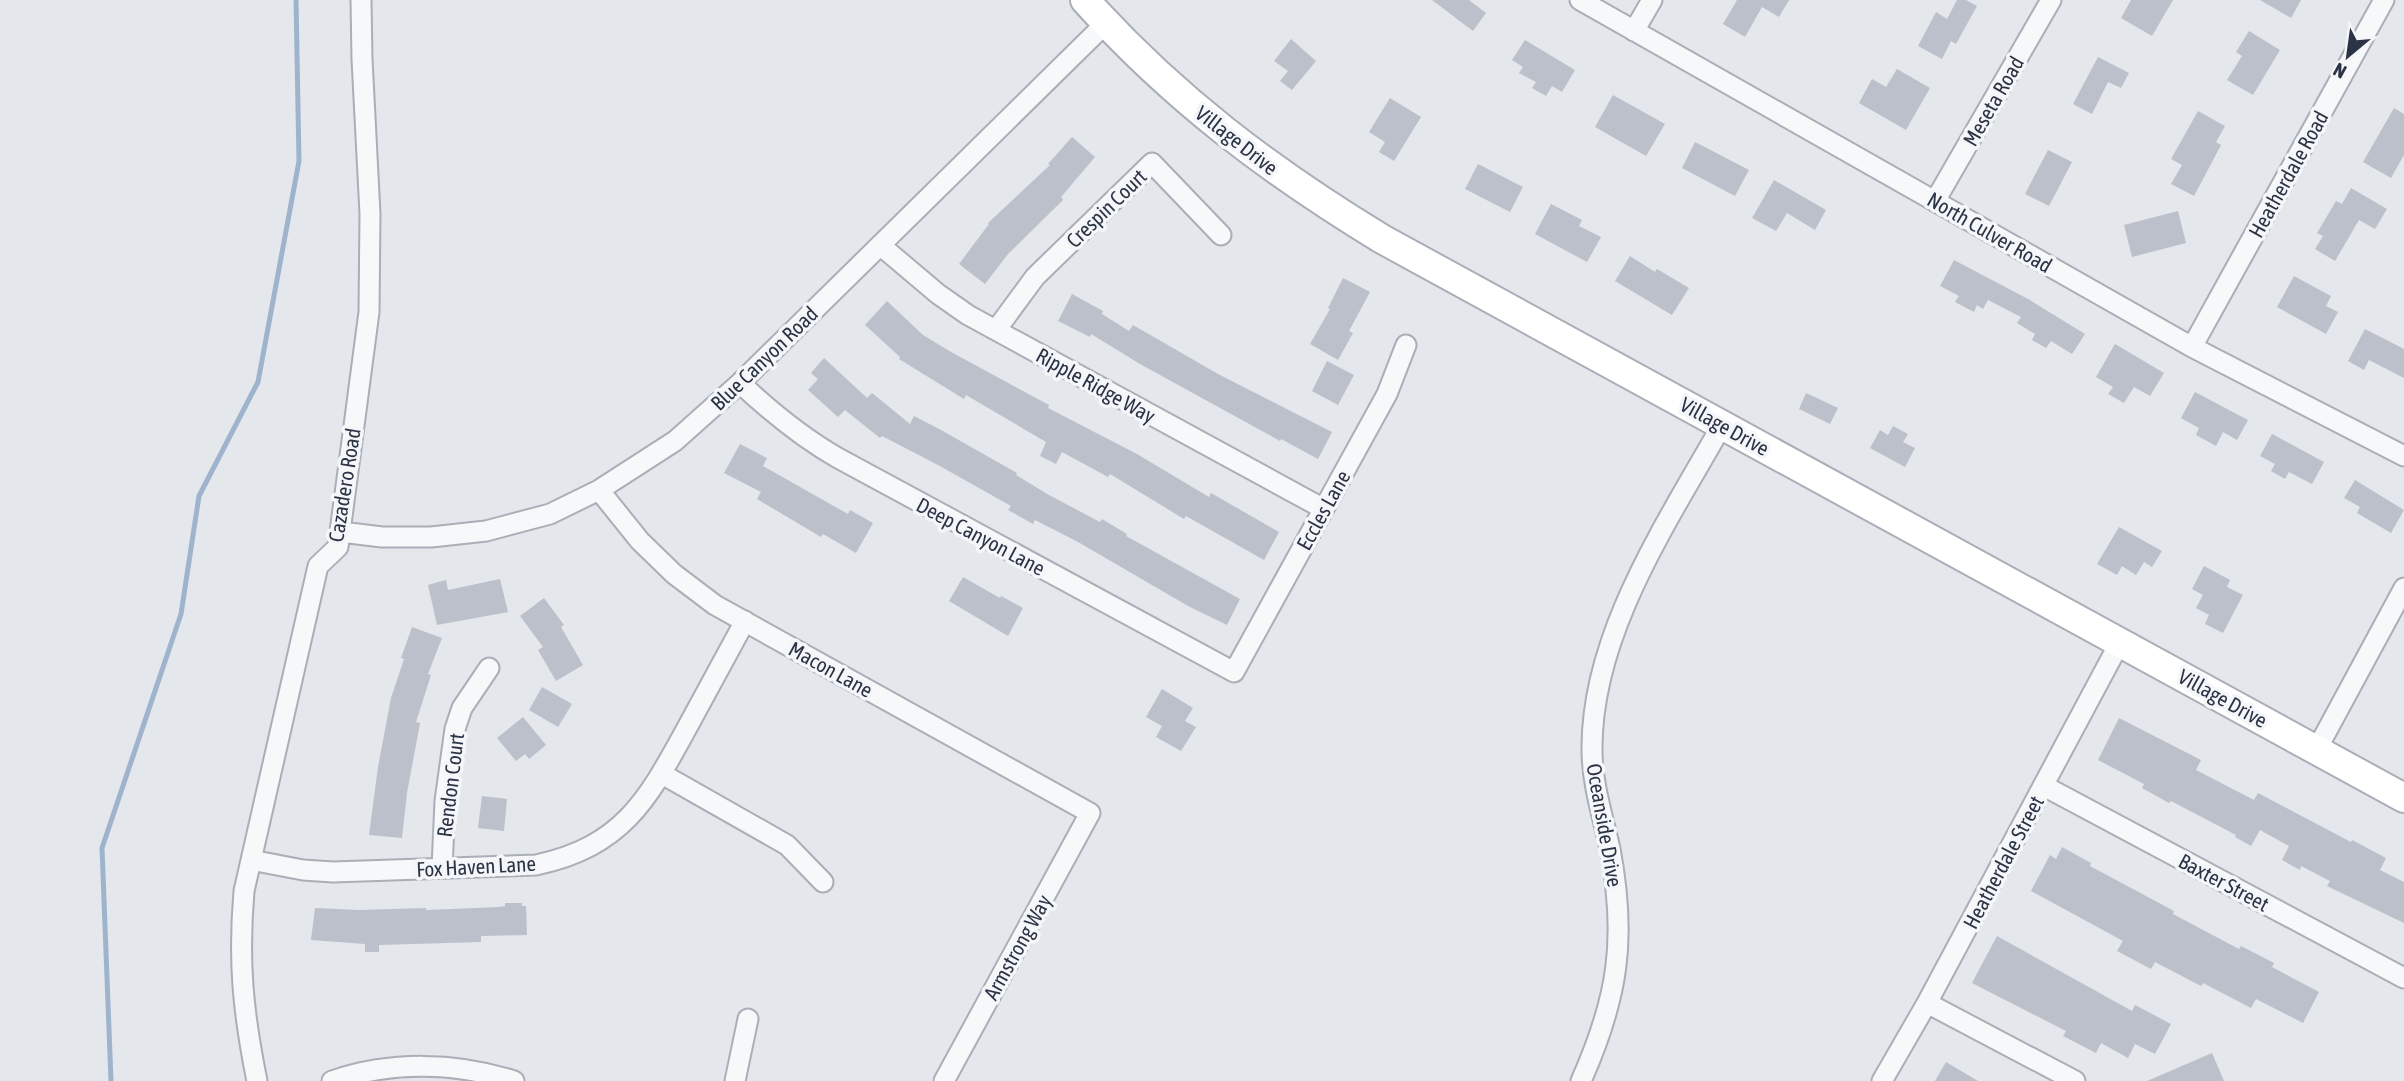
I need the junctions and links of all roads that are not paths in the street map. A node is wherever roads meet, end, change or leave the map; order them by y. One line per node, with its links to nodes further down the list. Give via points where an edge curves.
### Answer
1 (361, 0): 20 (street, Cazadero Road, via 370,214 369,312)
2 (1086, 0): 7 (main road, Village Drive)
3 (1580, 0): 8 (street, North Culver Road)
4 (1652, 0): 8 (street)
5 (2051, 0): 9 (street, Meseta Road)
6 (2384, 0): 14 (street, Heatherdale Road)
7 (1106, 23): 11 (street, Blue Canyon Road); 16 (main road, Village Drive, via 1196,109 1314,198)
8 (1634, 31): 9 (street, North Culver Road)
9 (1936, 201): 14 (street, North Culver Road)
10 (1222, 235): 12 (street, Crespin Court, via 1152,163 1035,277)
11 (880, 245): 12 (street, Ripple Ridge Way, via 937,293); 15 (street, Blue Canyon Road)
12 (996, 330): 19 (street, Ripple Ridge Way)
13 (1406, 345): 19 (street, Eccles Lane, via 1387,394)
14 (2192, 347): 17 (street, North Culver Road)
15 (740, 383): 18 (street, Blue Canyon Road, via 675,442); 25 (street, Deep Canyon Lane, via 788,426 838,458)
16 (1722, 425): 23 (main road, Village Drive); 42 (street, Oceanside Drive, via 1628,597 1614,627 1598,689 1592,751 1619,925 1617,970 1609,1006)
17 (2404, 456)
18 (599, 490): 20 (street, Blue Canyon Road, via 550,514 486,531 431,537); 22 (street, Macon Lane, via 674,574)
19 (1324, 509): 25 (street, Eccles Lane)
20 (341, 532): 31 (street, Cazadero Road, via 338,547 318,566)
21 (2404, 588): 26 (street)
22 (745, 621): 27 (street, Fox Haven Lane); 30 (street, Macon Lane)
23 (2120, 642): 26 (main road, Village Drive); 28 (street, Heatherdale Street)
24 (489, 668): 32 (street, Rendon Court, via 462,708 456,729 445,801)
25 (1234, 672)
26 (2316, 749): 29 (main road, Village Drive)
27 (662, 774): 32 (street, Fox Haven Lane, via 631,817 563,859 536,865); 33 (street, via 787,845)
28 (2043, 786): 34 (street, Baxter Street); 35 (street, Heatherdale Street)
29 (2404, 797)
30 (1090, 813): 41 (street, Armstrong Way)
31 (251, 860): 32 (street, Fox Haven Lane, via 333,872); 37 (street, Cazadero Road, via 244,891 240,980)
32 (442, 868)
33 (823, 882)
34 (2404, 978)
35 (1927, 1003): 43 (street, Heatherdale Street); 44 (street)
36 (748, 1019): 40 (street)
37 (257, 1081)
38 (332, 1081): 39 (street, via 387,1068 428,1066)
39 (513, 1081)
40 (735, 1081)
41 (944, 1081)
42 (1581, 1081)
43 (1882, 1081)
44 (2075, 1081)

